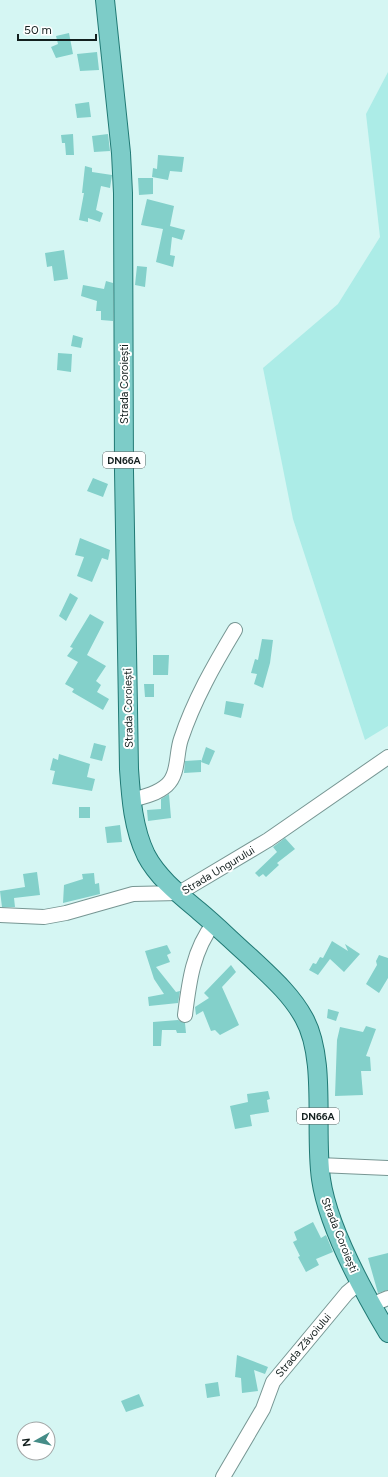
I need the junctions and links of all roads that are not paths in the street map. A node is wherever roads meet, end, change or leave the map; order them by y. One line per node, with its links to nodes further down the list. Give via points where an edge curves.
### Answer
1 (105, 0): 4 (main road, Strada Coroiești / DN66A, via 123,193 124,471)
2 (235, 630): 4 (street, via 191,712 180,741 174,774 168,785 152,794)
3 (388, 757): 5 (street, Strada Ungurului)
4 (131, 800): 5 (main road, Strada Coroiești / DN66A, via 136,826 147,856 164,879)
5 (183, 897): 6 (street, Strada Ungurului, via 134,894 66,914 44,917); 7 (main road, Strada Coroiești / DN66A)
6 (0, 915)
7 (214, 924): 8 (street, via 196,954); 9 (main road, Strada Coroiești / DN66A, via 279,985 296,1005 308,1026 314,1046 317,1073)
8 (185, 1015)
9 (319, 1165): 10 (street); 11 (main road, Strada Coroiești / DN66A, via 327,1205)
10 (388, 1168)
11 (360, 1283): 13 (main road, Strada Coroiești / DN66A); 15 (street, Strada Zăvoiului, via 347,1293 273,1382 263,1409)
12 (388, 1298): 13 (street)
13 (371, 1305): 14 (main road, Strada Coroiești / DN66A)
14 (388, 1333)
15 (223, 1477)

